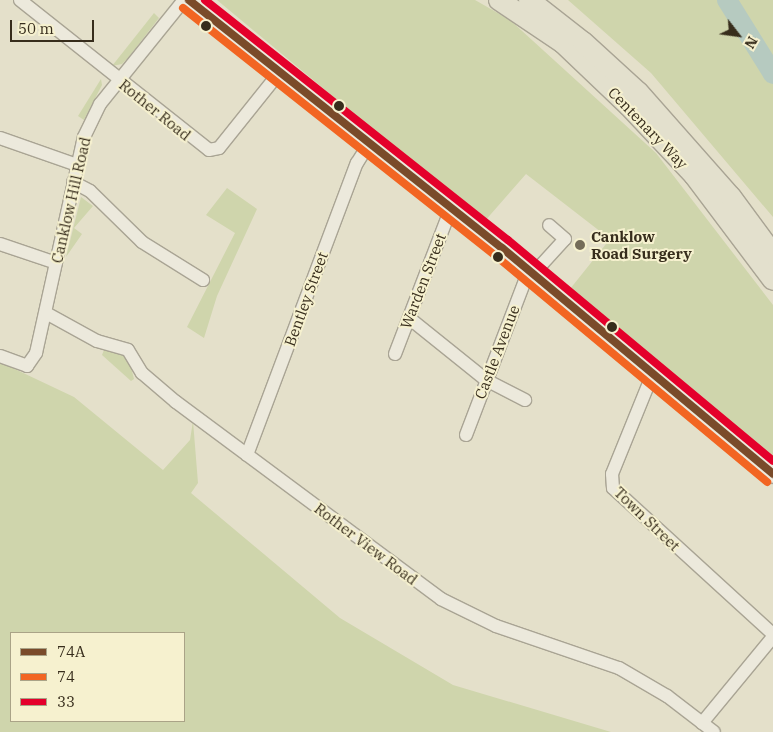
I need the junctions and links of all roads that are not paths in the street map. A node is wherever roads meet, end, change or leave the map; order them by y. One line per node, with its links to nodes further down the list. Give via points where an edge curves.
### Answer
1 (20, 0): 7 (street, Rother Road)
2 (184, 0): 7 (street, Canklow Hill Road)
3 (189, 0): 6 (street)
4 (499, 0): 19 (main road, Centenary Way, via 563,43 628,106 694,175)
5 (529, 0): 15 (main road, Centenary Way, via 583,42 638,92 730,197)
6 (279, 74): 7 (street, Rother Road, via 219,148 209,150); 9 (street)
7 (119, 81): 10 (street, Canklow Hill Road, via 92,120)
8 (0, 138): 10 (street)
9 (369, 144): 12 (street); 28 (street, Bentley Street, via 357,163)
10 (77, 164): 11 (street, Canklow Hill Road)
11 (73, 182): 16 (street, Canklow Hill Road); 18 (street, via 90,191 142,242)
12 (451, 208): 17 (street); 21 (street, Warden Street)
13 (549, 225): 17 (street, via 565,239)
14 (0, 244): 16 (street)
15 (773, 254)
16 (56, 263): 20 (street, Canklow Hill Road)
17 (531, 272): 24 (street); 25 (street, Castle Avenue)
18 (203, 280)
19 (773, 280)
20 (46, 313): 23 (street, Canklow Hill Road, via 36,353 29,363 19,365); 28 (street, Rother View Road, via 97,341 128,350 149,379)
21 (409, 318): 22 (street, Warden Street); 25 (street)
22 (395, 354)
23 (0, 356)
24 (652, 372): 29 (street); 30 (street, Town Street, via 612,474 613,488)
25 (486, 380): 26 (street); 27 (street, Castle Avenue)
26 (525, 400)
27 (466, 435)
28 (247, 456): 31 (street, Rother View Road, via 441,600 496,626 619,668 667,696)
29 (773, 474)
30 (773, 636): 31 (street)
31 (702, 722): 32 (street, Rother View Road)
32 (714, 732)

